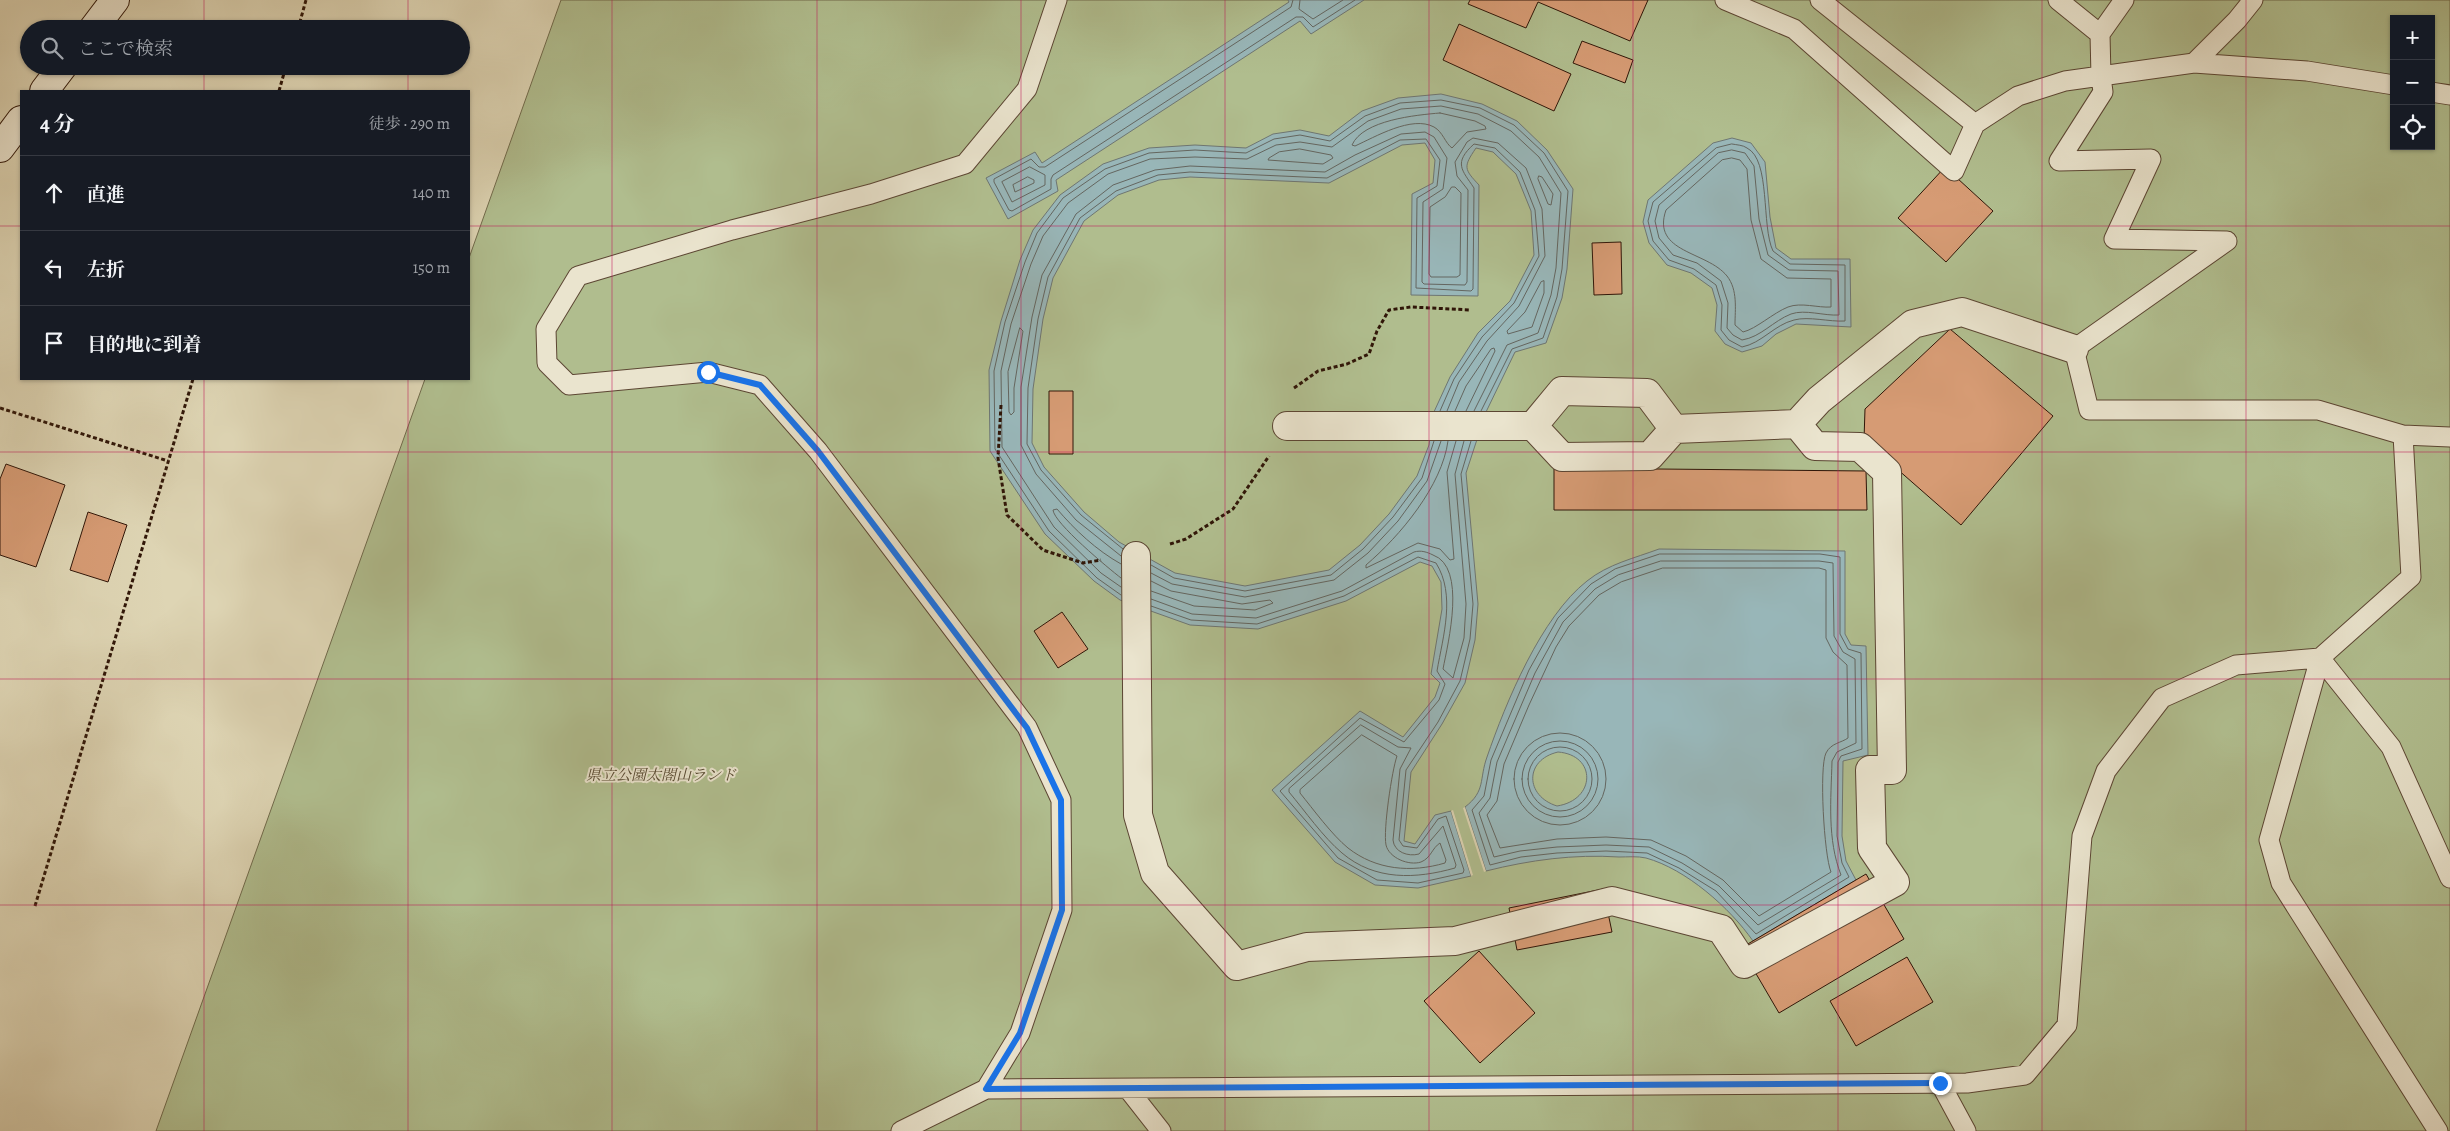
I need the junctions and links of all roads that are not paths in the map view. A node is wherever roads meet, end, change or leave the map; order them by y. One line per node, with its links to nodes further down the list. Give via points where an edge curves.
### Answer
1 (115, 0): 8 (street)
2 (1057, 0): 31 (lane, via 1027,89 964,164 870,194 732,230 578,276 546,329 547,363 570,385 708,372 760,385 818,451 1027,728 1061,800 1062,910 1020,1033)
3 (1725, 0): 18 (lane, via 1794,30 1954,171)
4 (1820, 0): 18 (lane)
5 (2058, 0): 9 (lane)
6 (2124, 0): 9 (lane)
7 (2253, 0): 10 (lane)
8 (100, 20)
9 (2100, 34): 12 (lane)
10 (2194, 63): 12 (lane); 13 (lane, via 2307,71)
11 (56, 75): 14 (street)
12 (2101, 77): 18 (lane, via 2065,81 2018,96); 20 (lane, via 2103,92 2059,161 2151,159 2114,239 2227,241)
13 (2390, 84)
14 (45, 90)
15 (2435, 93): 16 (lane)
16 (2450, 95)
17 (20, 121): 19 (street)
18 (1974, 124)
19 (0, 148)
20 (2074, 350): 21 (street, via 1962,312 1913,324 1819,400); 25 (lane, via 2089,410 2318,410)
21 (1797, 424): 24 (street); 27 (street, via 1815,446 1860,447 1887,472 1892,770 1870,770 1872,848 1895,882 1744,964 1721,929 1612,901 1455,941 1307,947 1237,966 1155,873 1138,815)
22 (1288, 426): 23 (street)
23 (1533, 426): 24 (street, via 1562,457 1650,456); 24 (street, via 1562,391 1647,394)
24 (1674, 429)
25 (2403, 435): 26 (lane); 28 (lane, via 2411,577)
26 (2450, 437)
27 (1136, 556)
28 (2320, 658): 29 (lane, via 2391,747); 30 (lane, via 2236,665 2162,698 2106,771 2082,836 2067,1025 2025,1075 1967,1083); 36 (lane, via 2269,840 2281,883)
29 (2450, 878)
30 (1940, 1083): 32 (lane); 35 (lane)
31 (986, 1089): 32 (lane); 33 (lane)
32 (1128, 1089): 34 (lane)
33 (901, 1131)
34 (1161, 1131)
35 (1966, 1131)
36 (2438, 1131)

